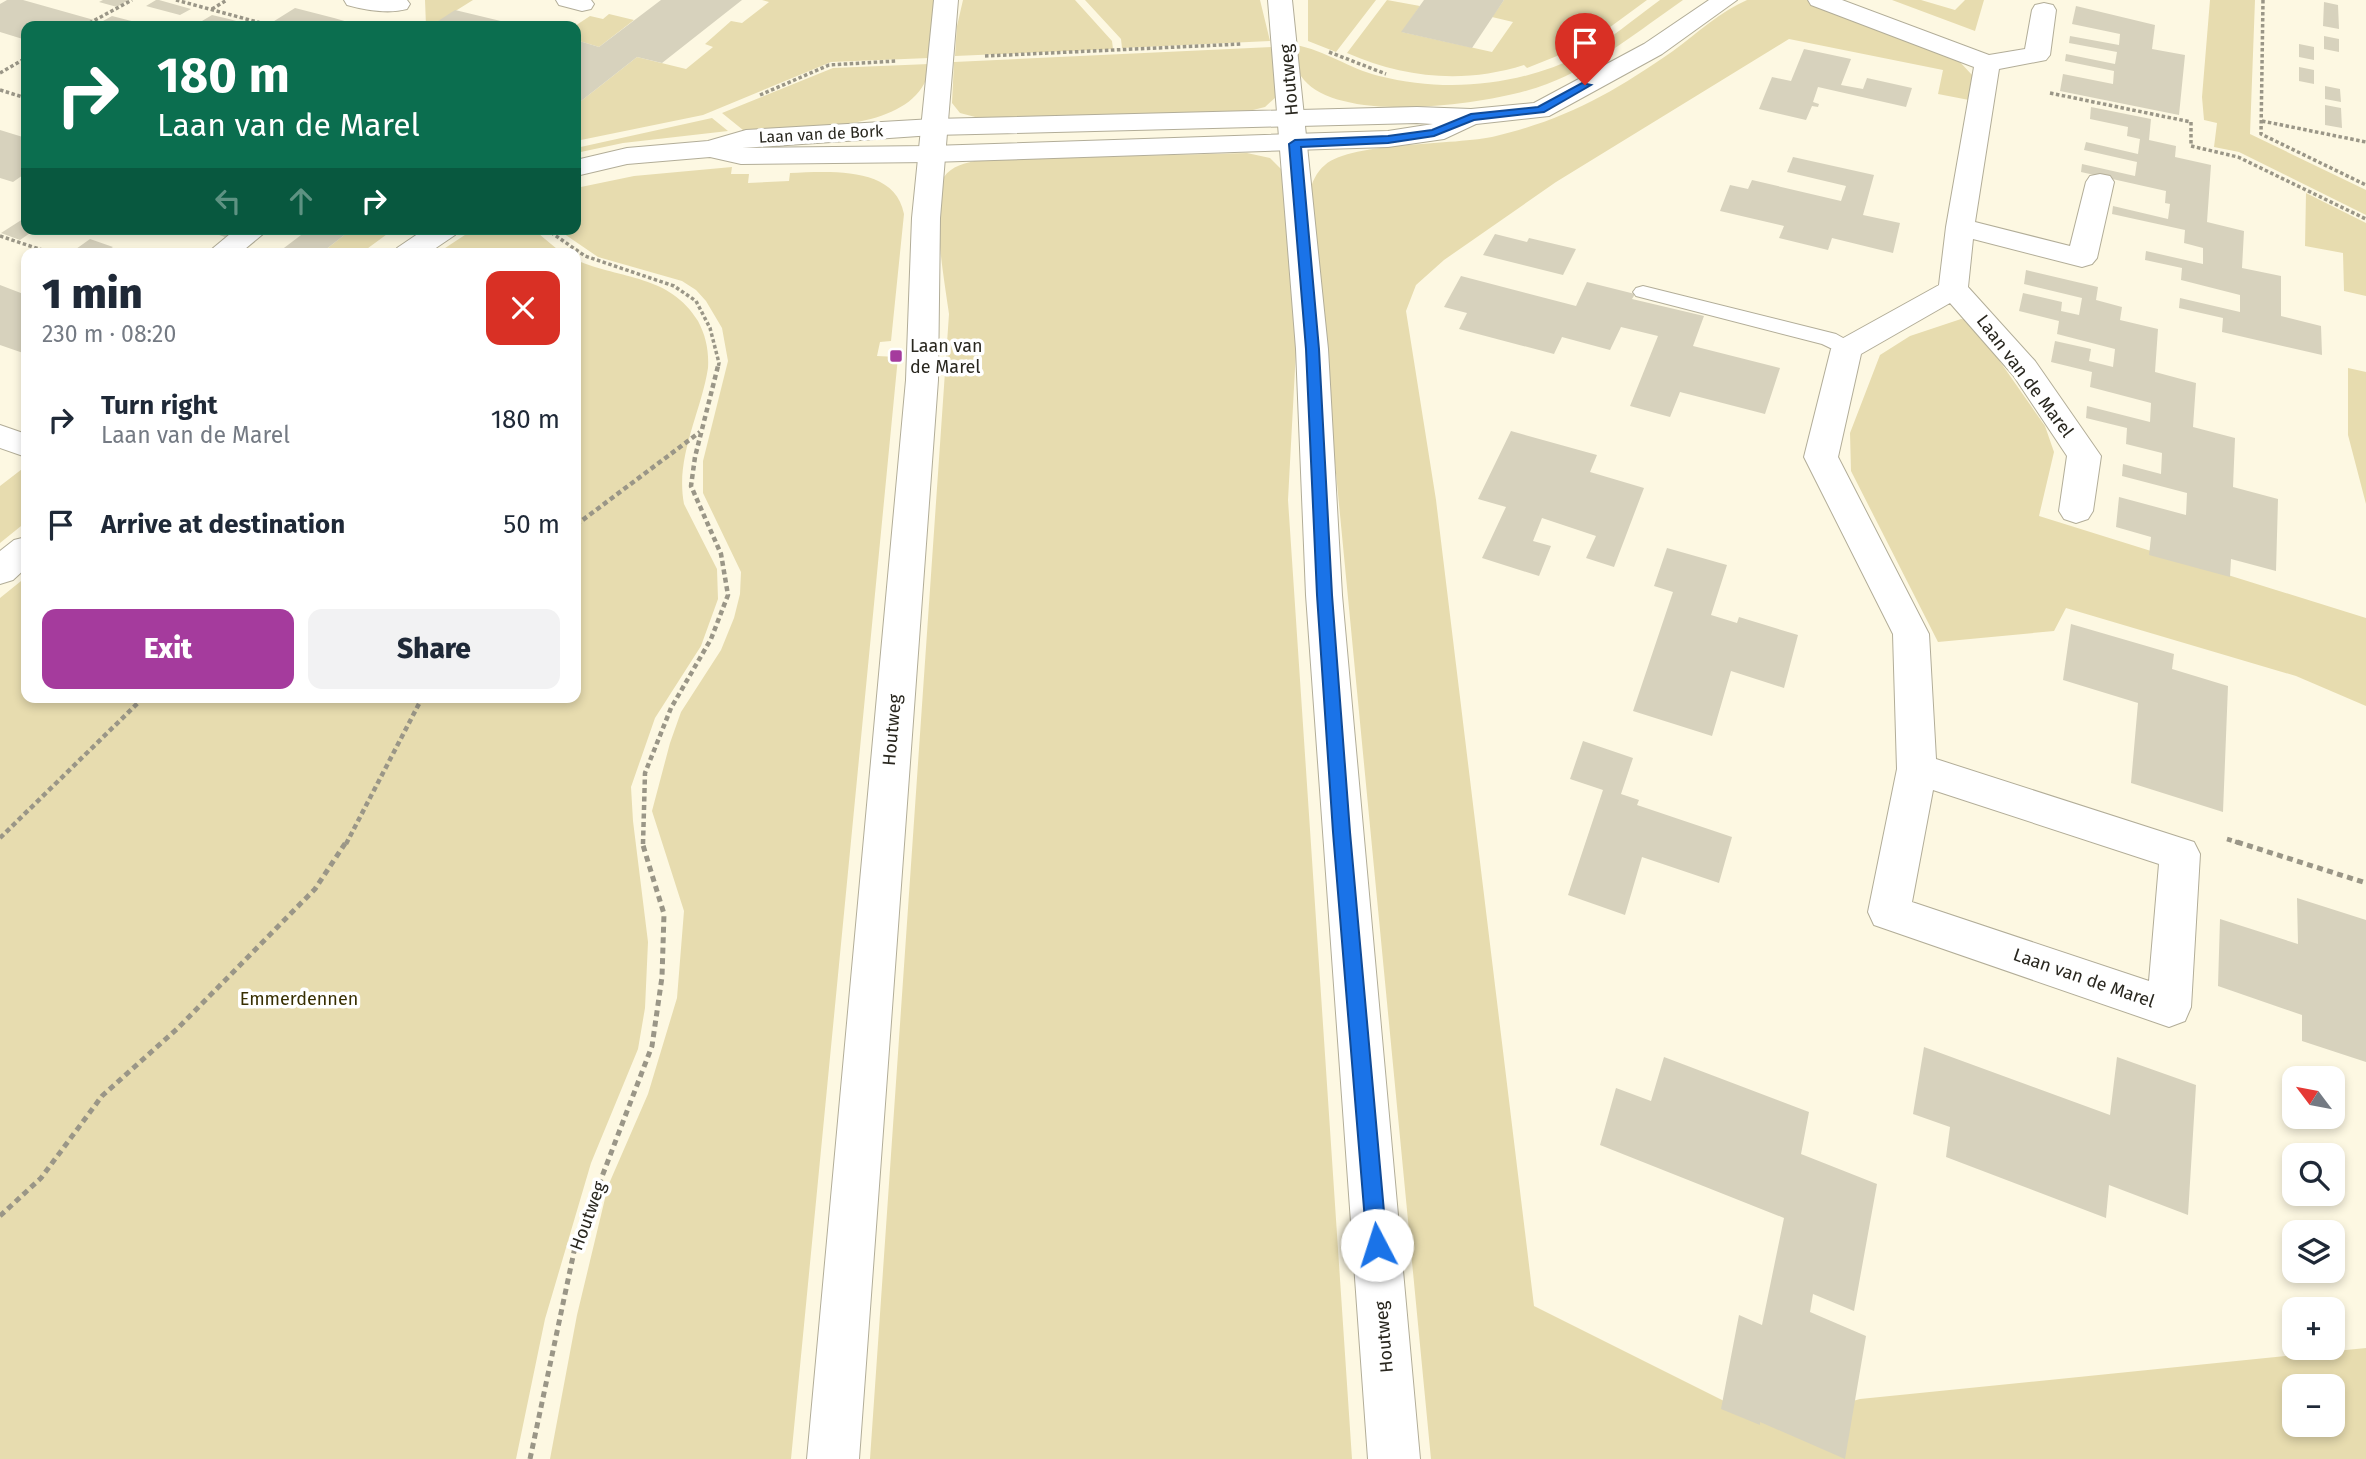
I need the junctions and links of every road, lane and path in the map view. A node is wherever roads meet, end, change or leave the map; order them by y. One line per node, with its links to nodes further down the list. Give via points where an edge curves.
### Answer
1 (132, 0): 13 (path)
2 (176, 0): 10 (path)
3 (227, 0): 10 (path)
4 (356, 0): 11 (street)
5 (946, 0): 16 (street, Houtweg)
6 (1280, 0): 15 (street, Houtweg)
7 (1725, 0): 25 (street, via 1653,49 1540,110 1471,117 1434,133 1388,139)
8 (1820, 0): 18 (street)
9 (2263, 0): 24 (path)
10 (211, 9): 14 (path)
11 (397, 10)
12 (2044, 10): 18 (street, via 2037,55)
13 (93, 21)
14 (254, 21)
15 (1286, 42): 16 (path); 20 (path, via 1317,46); 25 (street, Houtweg)
16 (940, 58): 23 (path, via 830,65); 26 (street, Houtweg)
17 (21, 61): 19 (path)
18 (1986, 67): 31 (path, via 2052,84 2049,93 2191,121 2191,146 2238,157); 32 (street)
19 (0, 73)
20 (1398, 76)
21 (0, 90): 22 (path)
22 (21, 96)
23 (752, 98)
24 (2262, 121): 27 (path); 30 (path, via 2261,134)
25 (1294, 132): 26 (street); 61 (street, Houtweg, via 1312,349 1324,595)
26 (932, 141): 28 (street, Laan van de Bork, via 741,156 710,149 627,156); 60 (street, Houtweg, via 922,380)
27 (2366, 142)
28 (581, 168)
29 (2100, 182): 32 (street, via 2082,258)
30 (2366, 185)
31 (2366, 219)
32 (1960, 227): 42 (street)
33 (246, 235): 38 (street)
34 (436, 235): 39 (street)
35 (554, 235): 40 (path, Houtweg)
36 (0, 236): 37 (path)
37 (36, 248)
38 (228, 248)
39 (416, 248)
40 (572, 248)
41 (581, 254): 45 (path, Houtweg, via 674,286 696,301 710,328 719,363)
42 (1953, 289): 44 (street); 48 (street, Laan van de Marel, via 1987,321 2084,456)
43 (1643, 292): 44 (lane, via 1829,340)
44 (1847, 349): 54 (street, Laan van de Marel, via 1821,457 1911,634)
45 (701, 431): 49 (path); 59 (path, Houtweg, via 691,486 721,554 728,595 711,639 671,708 645,773 641,838 664,914 662,977 652,1046 575,1247)
46 (0, 436): 47 (street)
47 (21, 444)
48 (2076, 511)
49 (581, 521)
50 (21, 553): 51 (street)
51 (0, 570)
52 (139, 703): 55 (path)
53 (419, 703): 58 (path, via 345,845 315,889 177,1029 102,1096 41,1178)
54 (1917, 769): 56 (street); 56 (street, Laan van de Marel, via 1889,912 2169,1007)
55 (0, 838)
56 (2180, 854): 57 (path, via 2191,831)
57 (2366, 883)
58 (0, 1216)
59 (530, 1459)
60 (833, 1459)
61 (1394, 1459)

